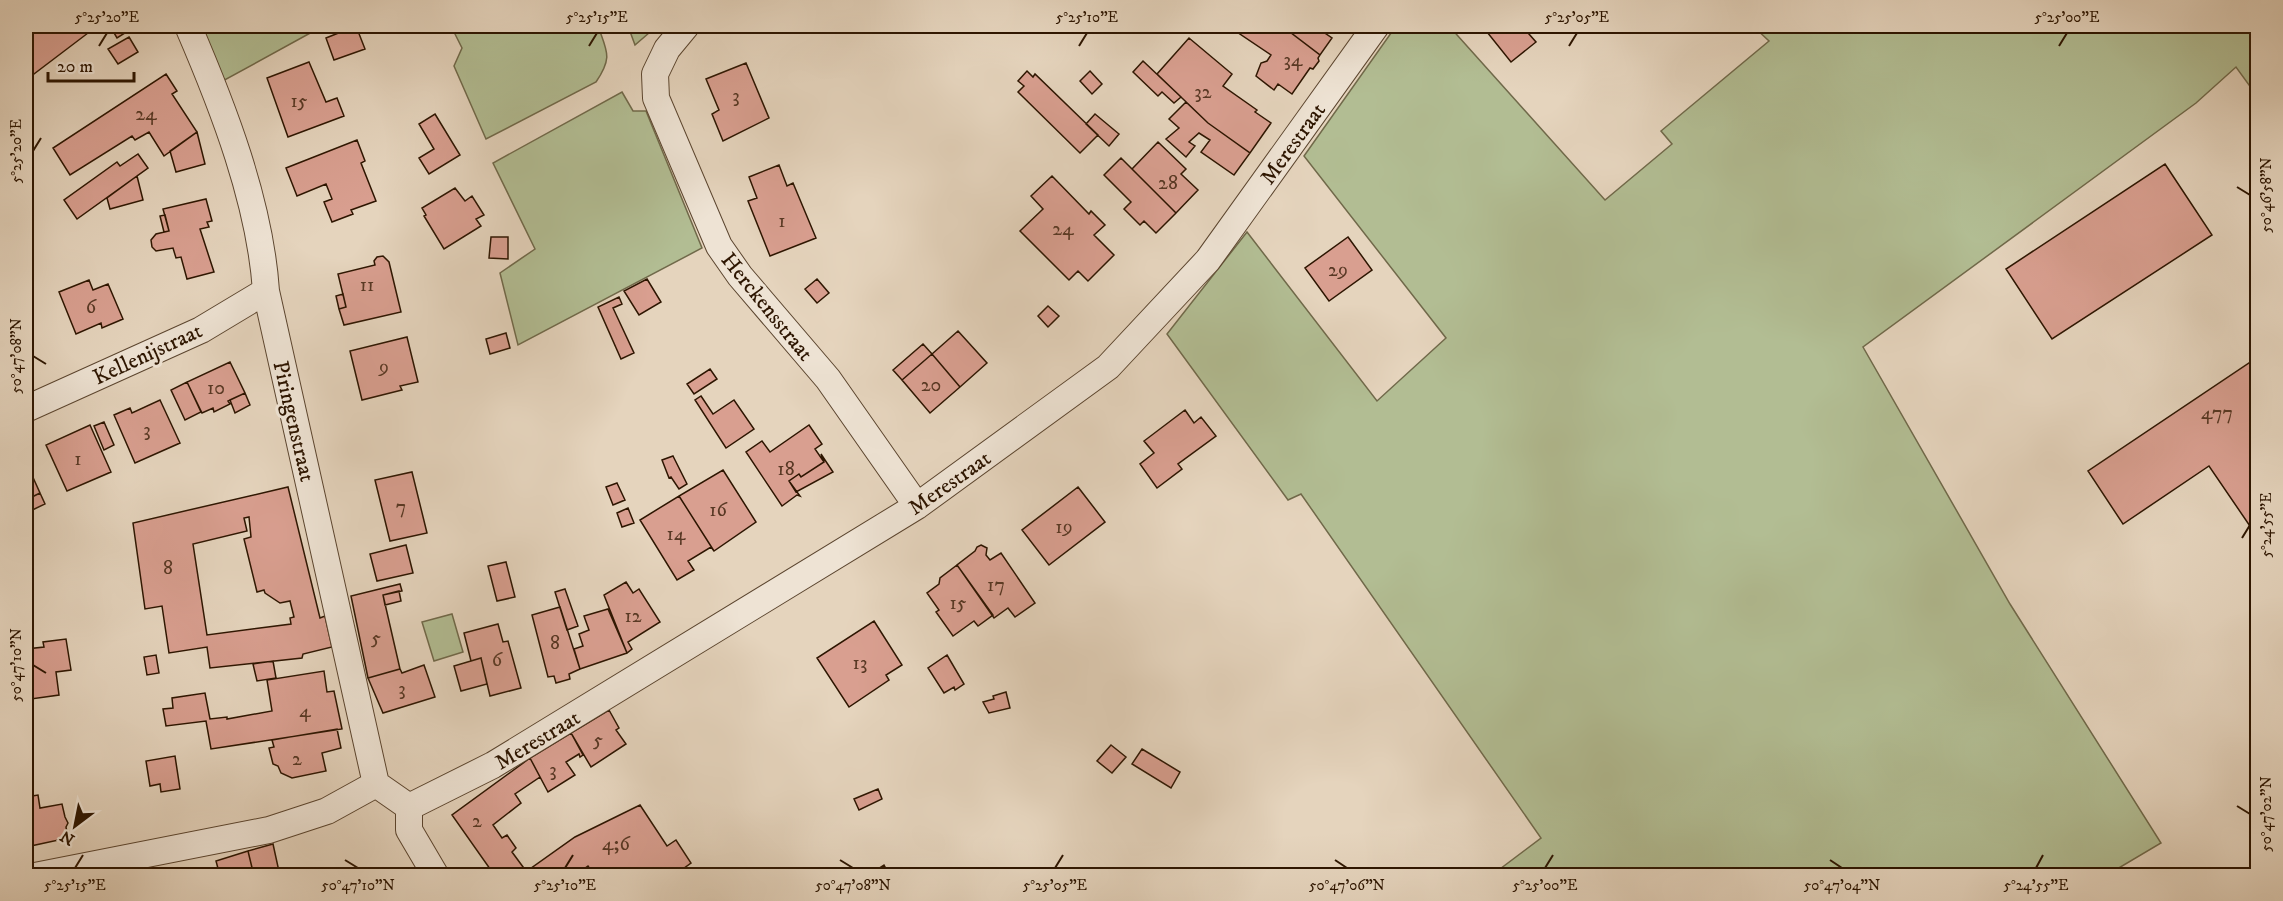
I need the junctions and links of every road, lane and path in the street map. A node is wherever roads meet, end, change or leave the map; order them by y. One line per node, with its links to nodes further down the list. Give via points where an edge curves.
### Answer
1 (188, 26): 4 (street, Piringenstraat, via 213,83 243,176 264,259)
2 (686, 26): 6 (street, Herckensstraat, via 667,49 655,74 656,98 719,246 828,379)
3 (1376, 26): 6 (street, Merestraat, via 1208,260 1108,367)
4 (266, 291): 5 (street, Kellenijstraat, via 201,330); 7 (street, Piringenstraat)
5 (26, 409)
6 (917, 506): 8 (street, Merestraat, via 503,759)
7 (376, 784): 8 (street); 9 (street, via 327,811 269,830)
8 (409, 807): 10 (street, via 409,830)
9 (35, 876)
10 (436, 876)

